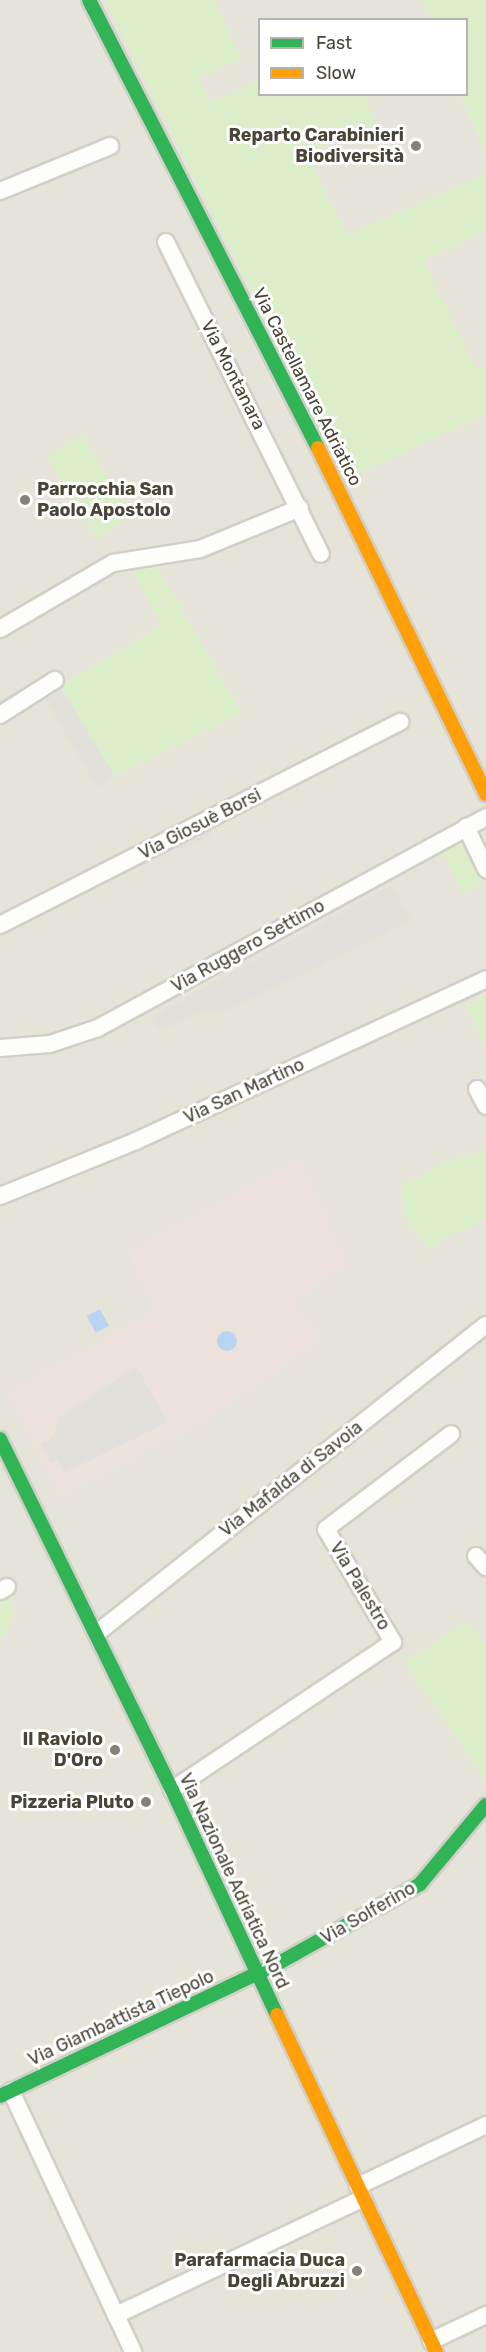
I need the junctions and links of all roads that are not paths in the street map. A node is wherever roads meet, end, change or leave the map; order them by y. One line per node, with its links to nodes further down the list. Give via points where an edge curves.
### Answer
1 (89, 0): 11 (street, Via Castellamare Adriatico, via 338,488)
2 (110, 146): 3 (street)
3 (0, 191)
4 (166, 242): 5 (street, Via Montanara)
5 (300, 508): 6 (street, Via Montanara); 7 (street, via 200,549 113,563)
6 (321, 554)
7 (0, 629)
8 (55, 680): 9 (street)
9 (0, 715)
10 (400, 722): 15 (street, Via Giosuè Borsi)
11 (486, 794)
12 (486, 817): 13 (street, Via Ruggero Settimo)
13 (466, 827): 14 (street); 17 (street, Via Ruggero Settimo, via 98,1028 50,1044)
14 (486, 869)
15 (0, 925)
16 (486, 979): 20 (street, Via San Martino, via 136,1140)
17 (0, 1048)
18 (477, 1089): 19 (street)
19 (486, 1106)
20 (0, 1196)
21 (486, 1325): 24 (street, Via Mafalda di Savoia)
22 (451, 1434): 25 (street, Via Palestro, via 326,1530 393,1642)
23 (0, 1439): 24 (street, Via Nazionale Adriatica Nord)
24 (97, 1633): 25 (street, Via Nazionale Adriatica Nord)
25 (172, 1790): 27 (street, Via Nazionale Adriatica Nord)
26 (486, 1805): 27 (street, Via Solferino, via 420,1884)
27 (258, 1974): 28 (street, Via Giambattista Tiepolo); 30 (street, Via Nazionale Adriatica Nord)
28 (6, 2093): 31 (street)
29 (486, 2125): 30 (street)
30 (361, 2192): 31 (street); 33 (street, Via Nazionale Adriatica Nord)
31 (116, 2315): 34 (street)
32 (486, 2315): 33 (street)
33 (433, 2346)
34 (133, 2352)

